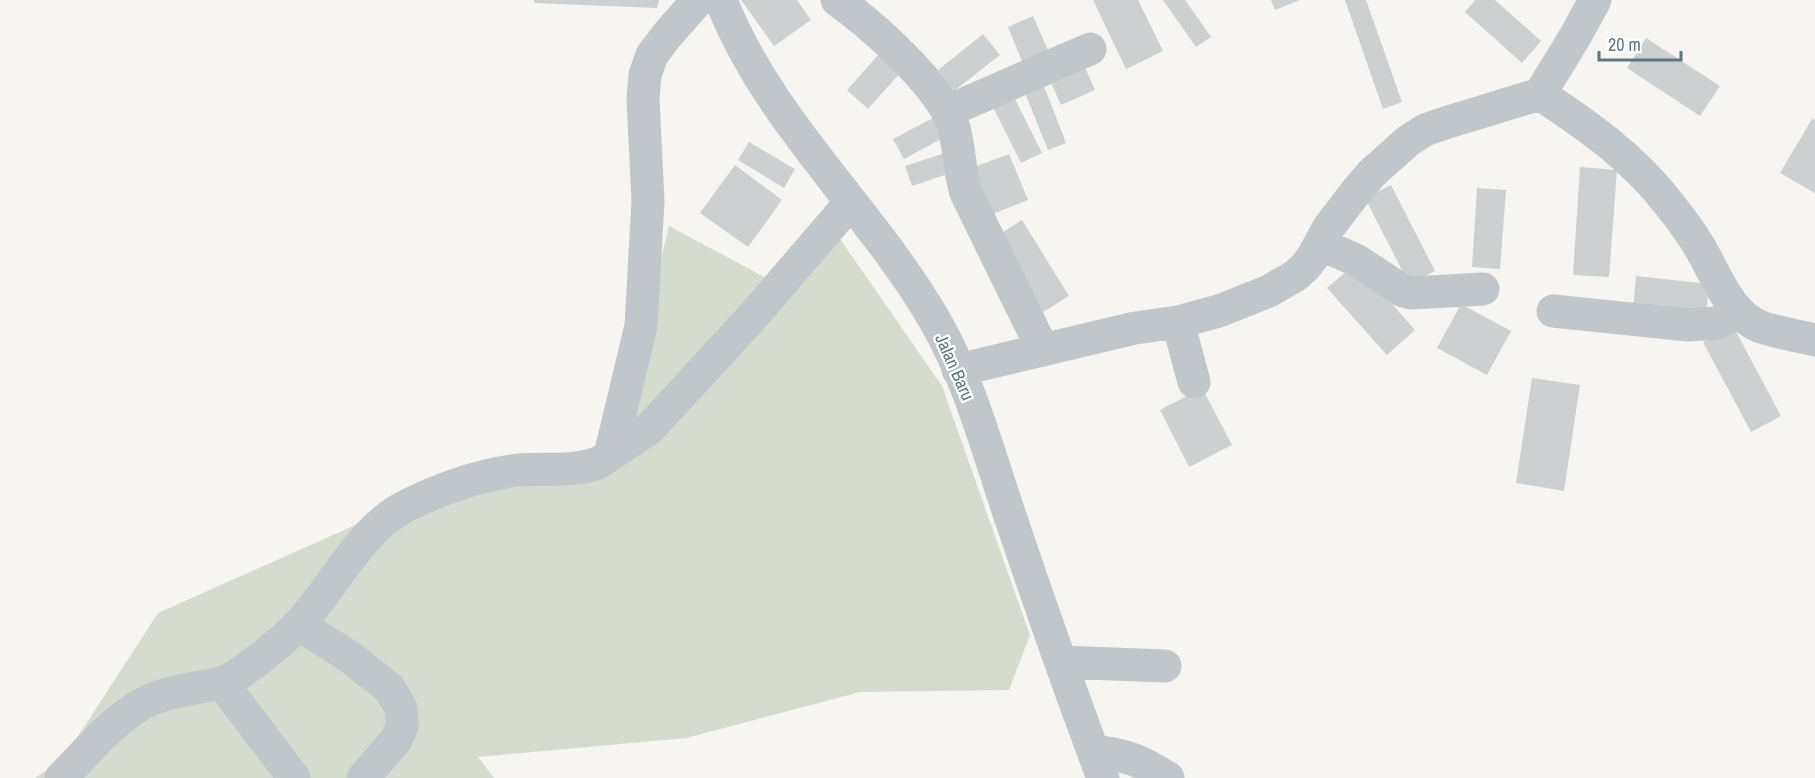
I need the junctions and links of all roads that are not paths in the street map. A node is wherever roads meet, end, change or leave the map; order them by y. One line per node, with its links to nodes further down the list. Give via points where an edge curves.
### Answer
1 (698, 0): 18 (street, via 652,55 645,75 648,201 641,326)
2 (722, 0): 8 (street, Jalan Baru, via 753,66)
3 (1595, 0): 6 (street)
4 (847, 3): 7 (street, via 905,60)
5 (1090, 49): 7 (street)
6 (1540, 94): 9 (street, via 1425,130 1408,141 1372,173); 11 (street, via 1605,140 1639,170 1669,203)
7 (948, 111): 15 (street, via 966,194)
8 (851, 202): 16 (street, Jalan Baru, via 917,292); 18 (street, via 649,429)
9 (1320, 244): 10 (street, via 1356,260 1403,291); 13 (street, via 1305,267 1269,291)
10 (1483, 289)
11 (1737, 310): 12 (street, via 1716,323 1688,325); 14 (street, via 1760,327)
12 (1553, 311)
13 (1178, 322): 15 (street); 17 (street)
14 (1815, 340)
15 (1043, 350): 16 (street)
16 (958, 370): 20 (street, Jalan Baru)
17 (1194, 382)
18 (610, 455): 19 (street, via 597,464 517,470 487,477 447,488 403,508 369,534)
19 (299, 624): 22 (street, via 248,667); 26 (street, via 389,688 401,708 402,726 396,740)
20 (1061, 662): 21 (street); 23 (street, Jalan Baru)
21 (1165, 666)
22 (222, 683): 24 (street, via 143,703 122,718); 25 (street)
23 (1098, 764): 27 (street, via 1124,755)
24 (61, 778)
25 (294, 778)
26 (363, 778)
27 (1168, 778)

